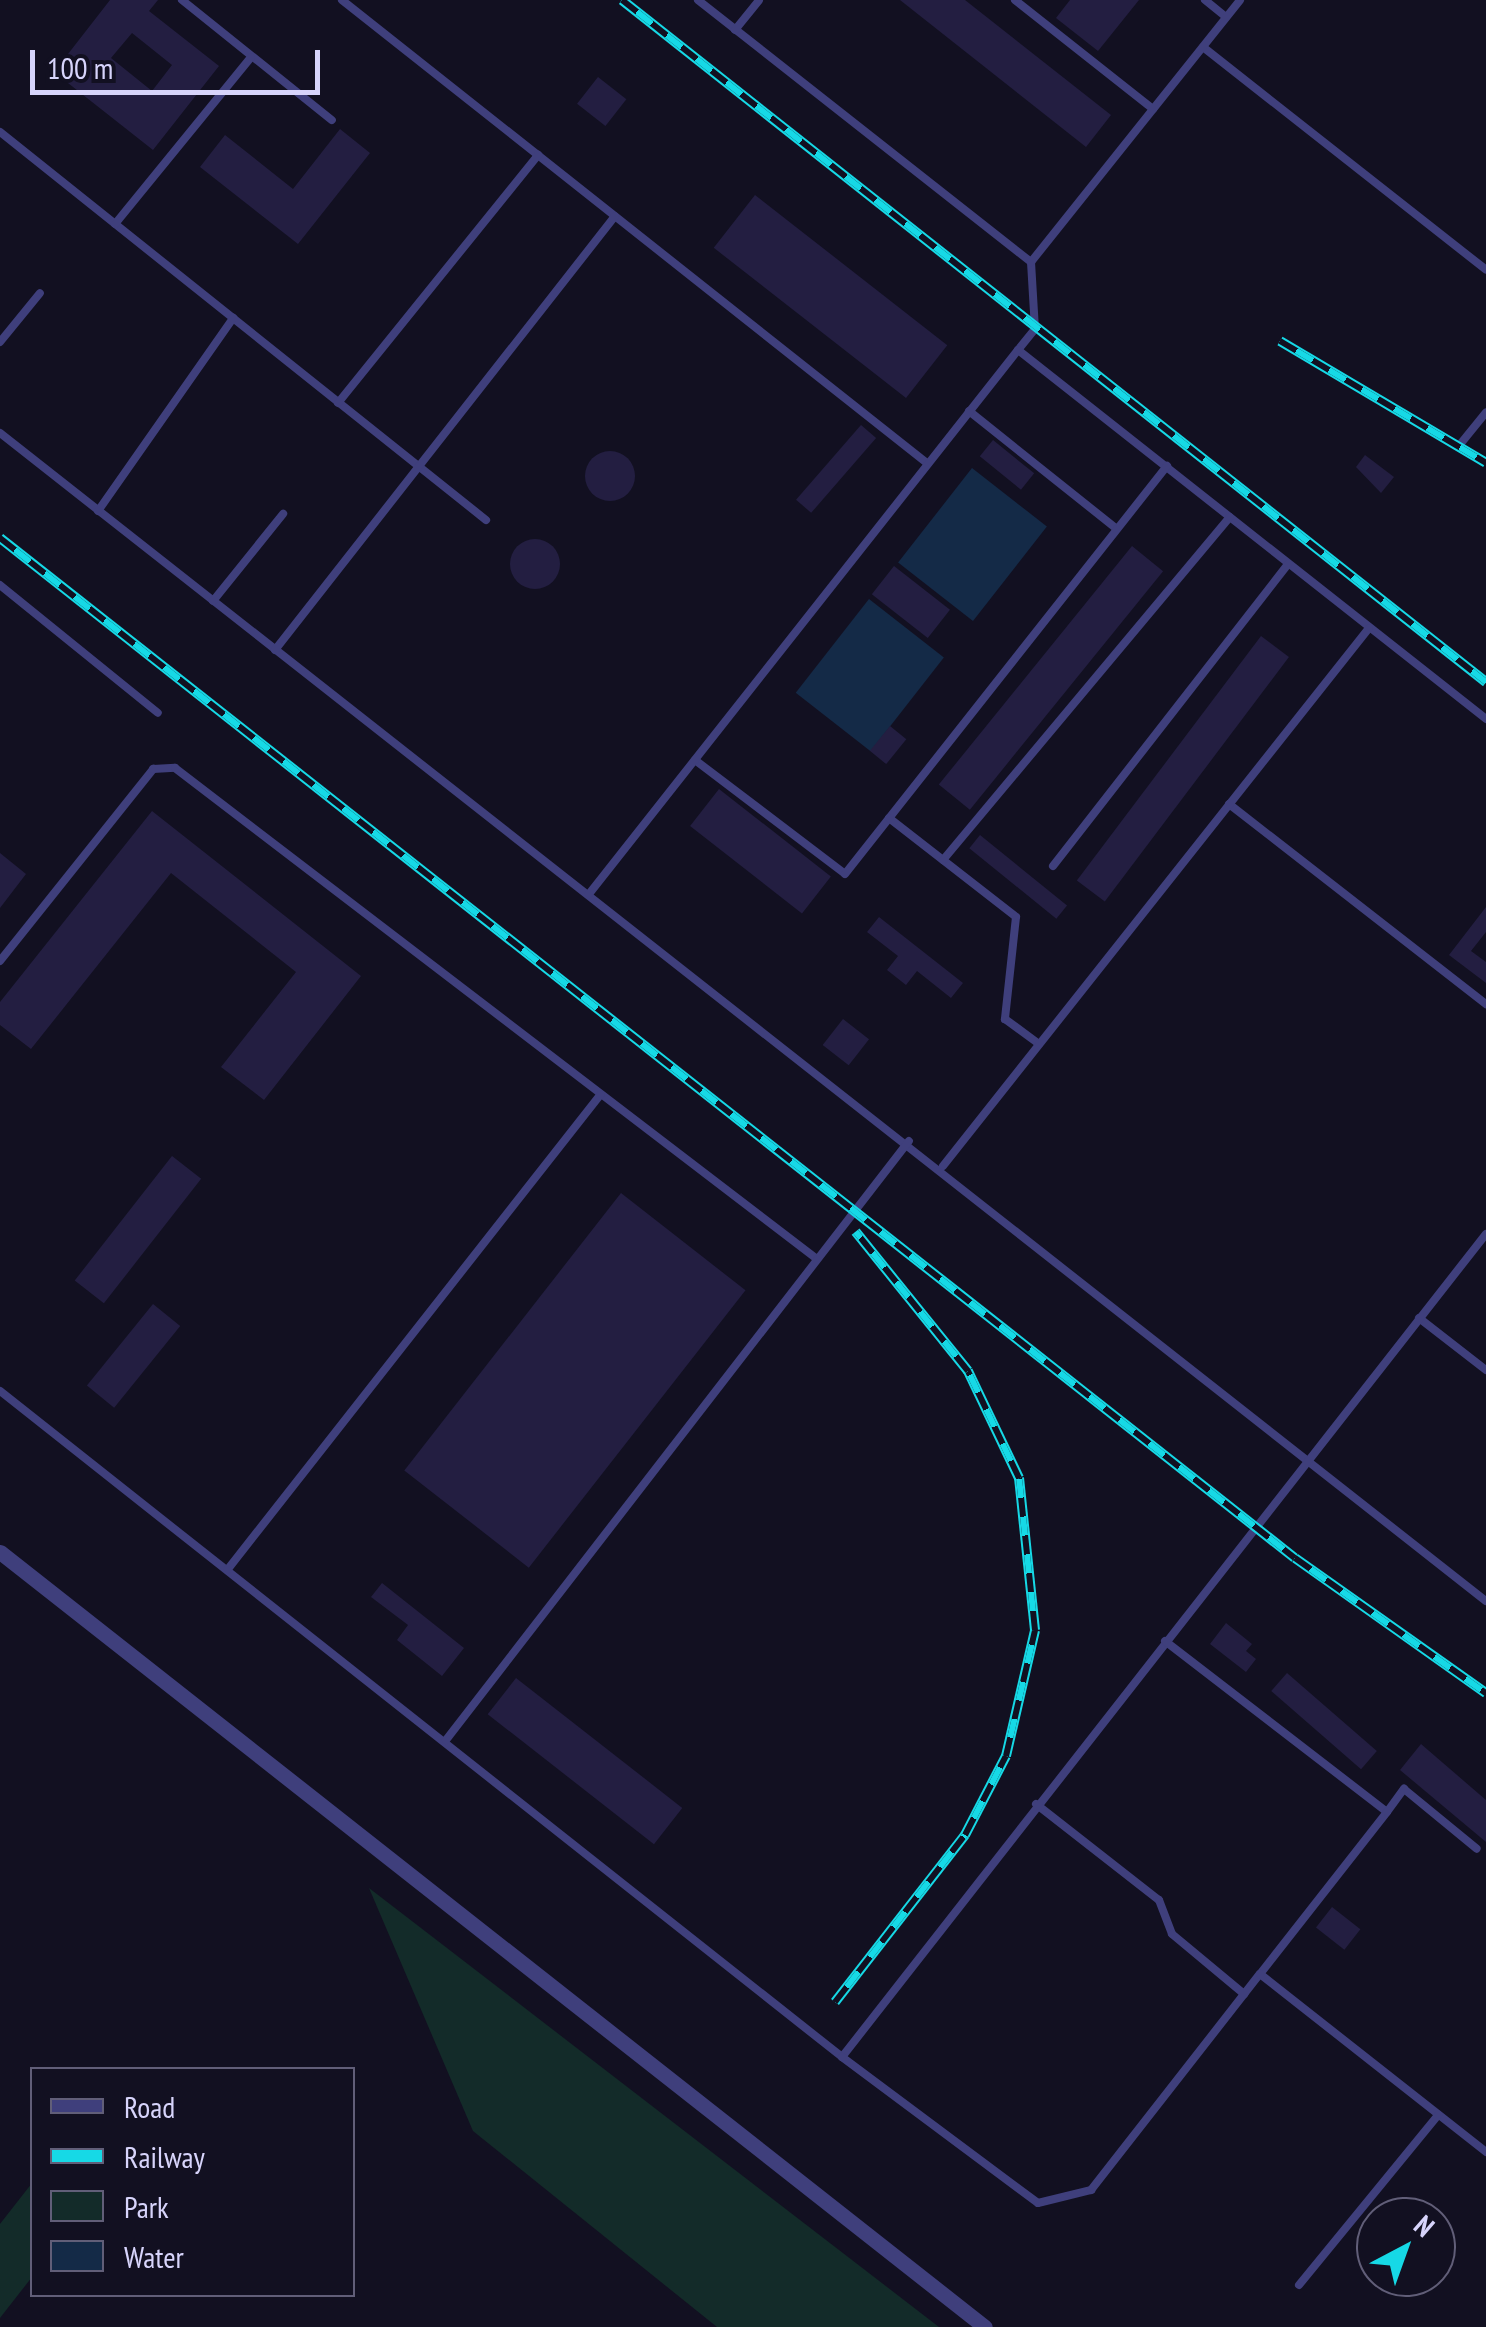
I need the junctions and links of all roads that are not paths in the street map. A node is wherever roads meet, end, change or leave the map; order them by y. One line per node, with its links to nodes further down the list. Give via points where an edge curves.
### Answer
1 (182, 0): 11 (lane)
2 (342, 0): 15 (lane)
3 (698, 0): 9 (lane)
4 (759, 0): 9 (lane)
5 (1015, 0): 12 (lane)
6 (1204, 0): 8 (lane)
7 (1240, 0): 8 (lane)
8 (1226, 18): 10 (lane)
9 (735, 30): 18 (lane)
10 (1203, 47): 12 (lane); 19 (lane)
11 (250, 57): 13 (lane); 17 (lane)
12 (1153, 109): 18 (lane)
13 (332, 120)
14 (0, 132): 17 (lane)
15 (538, 155): 16 (lane); 24 (lane)
16 (615, 216): 29 (lane); 31 (lane)
17 (115, 224): 21 (lane)
18 (1030, 262): 23 (lane, via 1035,329)
19 (1486, 270)
20 (40, 293): 22 (lane)
21 (233, 318): 24 (lane); 32 (lane)
22 (0, 342)
23 (1018, 350): 25 (lane); 30 (lane)
24 (338, 403): 31 (lane)
25 (969, 412): 29 (lane); 36 (lane)
26 (1486, 412): 28 (lane)
27 (0, 432): 32 (lane)
28 (1462, 442)
29 (928, 464): 44 (lane)
30 (1166, 466): 34 (lane); 36 (lane)
31 (419, 467): 35 (lane); 41 (lane)
32 (98, 510): 39 (lane)
33 (284, 514): 39 (lane)
34 (1230, 517): 37 (lane); 47 (lane)
35 (486, 520)
36 (1117, 529): 46 (lane)
37 (1288, 564): 40 (lane); 48 (lane)
38 (0, 585): 42 (lane)
39 (212, 601): 41 (lane)
40 (1368, 628): 43 (lane); 45 (lane)
41 (275, 650): 49 (lane)
42 (158, 713)
43 (1486, 719)
44 (695, 760): 46 (lane, via 845,874); 49 (lane)
45 (1229, 804): 51 (lane); 52 (lane)
46 (889, 818): 47 (lane)
47 (944, 860): 52 (lane, via 1016,917 1006,1019)
48 (1053, 866)
49 (589, 894): 54 (lane)
50 (0, 962): 53 (lane, via 162,764)
51 (1486, 1004)
52 (1039, 1044): 55 (lane)
53 (600, 1095): 57 (lane); 63 (lane)
54 (909, 1141): 55 (lane); 57 (lane)
55 (942, 1166): 61 (lane)
56 (1486, 1234): 58 (lane)
57 (817, 1259): 66 (lane)
58 (1420, 1318): 59 (lane); 61 (lane)
59 (1486, 1370)
60 (0, 1391): 63 (lane)
61 (1305, 1461): 64 (lane); 65 (lane)
62 (0, 1552): 76 (street)
63 (228, 1569): 66 (lane)
64 (1486, 1601)
65 (1166, 1641): 67 (lane); 68 (lane)
66 (446, 1740): 72 (lane)
67 (1036, 1804): 71 (lane, via 1160,1900 1172,1934); 72 (lane)
68 (1387, 1812): 69 (lane, via 1404,1789); 70 (lane)
69 (1477, 1850)
70 (1260, 1974): 71 (lane); 73 (lane)
71 (1244, 1994): 72 (lane, via 1091,2190 1038,2203)
72 (842, 2056)
73 (1438, 2115): 74 (lane); 75 (lane)
74 (1486, 2152)
75 (1298, 2284)
76 (985, 2327)

